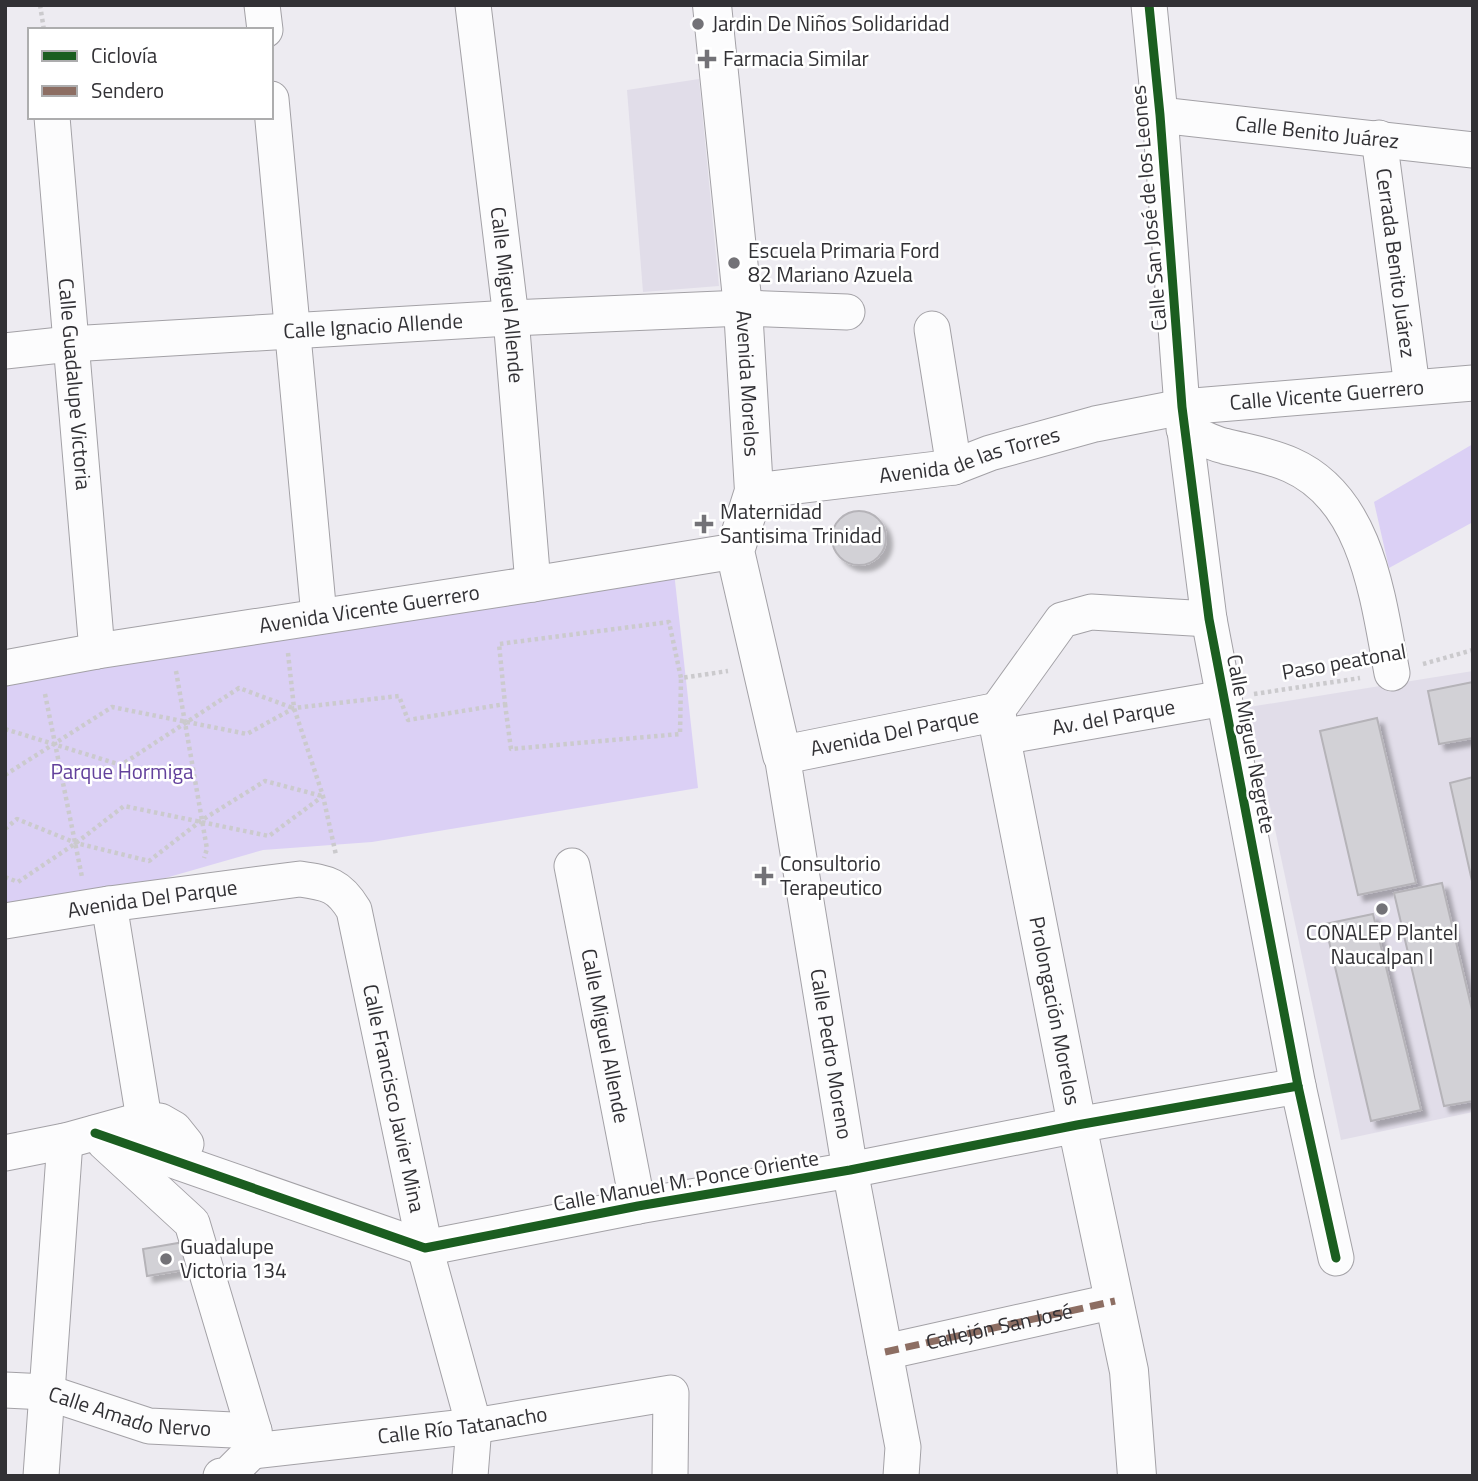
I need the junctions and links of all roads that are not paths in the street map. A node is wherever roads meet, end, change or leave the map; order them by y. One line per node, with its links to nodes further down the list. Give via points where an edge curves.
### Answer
1 (262, 5): 5 (street)
2 (473, 5): 13 (street, Calle Miguel Allende)
3 (712, 5): 11 (main road, Avenida Morelos)
4 (1149, 5): 6 (street, Calle San José de los Leones)
5 (265, 28)
6 (1160, 115): 9 (street, Calle Benito Juárez); 20 (street, Calle San José de los Leones)
7 (52, 119): 16 (street, Calle Guadalupe Victoria)
8 (273, 119): 15 (street)
9 (1380, 138): 10 (street, Calle Benito Juárez); 19 (street, Cerrada Benito Juárez)
10 (1473, 150)
11 (743, 308): 12 (street, Calle Ignacio Allende); 13 (street, Calle Ignacio Allende); 22 (main road, Avenida Morelos)
12 (848, 312)
13 (511, 318): 15 (street, Calle Ignacio Allende); 24 (street, Calle Miguel Allende)
14 (932, 329): 21 (street)
15 (293, 332): 16 (street, Calle Ignacio Allende); 25 (street)
16 (70, 344): 17 (street, Calle Ignacio Allende); 27 (street, Calle Guadalupe Victoria)
17 (5, 351)
18 (1473, 383): 19 (street, Calle Vicente Guerrero)
19 (1412, 387): 20 (street, Calle Vicente Guerrero)
20 (1183, 418): 21 (street, Avenida de las Torres, via 1095,424); 26 (street, Calle Miguel Negrete); 29 (street, via 1221,446 1268,455 1295,467 1338,501 1370,568)
21 (954, 467): 22 (street, Avenida de las Torres)
22 (754, 491): 23 (main road, Avenida Morelos)
23 (734, 551): 24 (street, Avenida Vicente Guerrero); 32 (main road)
24 (533, 584): 25 (street, Avenida Vicente Guerrero)
25 (319, 617): 27 (street, Avenida Vicente Guerrero)
26 (1209, 619): 30 (street, Calle Miguel Negrete); 31 (street, Avenida Del Parque, via 1091,612 1062,621)
27 (97, 651): 28 (street, Avenida Vicente Guerrero)
28 (21, 665)
29 (1392, 673)
30 (1235, 695): 31 (street, Av. del Parque); 37 (street, Calle Miguel Negrete)
31 (998, 725): 32 (main road, Avenida Del Parque); 39 (main road, Prolongación Morelos)
32 (782, 755): 42 (street, Calle Pedro Moreno)
33 (572, 866): 43 (street, Calle Miguel Allende)
34 (344, 893): 35 (street, Avenida Del Parque, via 326,882 300,879); 44 (street, Calle Francisco Javier Mina, via 355,910)
35 (99, 906): 36 (street, Avenida Del Parque); 38 (street)
36 (5, 921)
37 (1298, 1086): 39 (street, Calle Manuel M. Ponce Oriente); 45 (street, Calle Miguel Negrete)
38 (144, 1119): 40 (street); 40 (street, via 174,1129 186,1144)
39 (1077, 1125): 42 (street, Calle Manuel M. Ponce Oriente); 46 (main road, Prolongación Morelos)
40 (80, 1137): 41 (street); 44 (street); 49 (street); 51 (street, via 192,1223)
41 (5, 1153)
42 (850, 1170): 43 (street, Calle Manuel M. Ponce Oriente); 47 (street, Calle Pedro Moreno)
43 (638, 1206): 44 (street, Calle Manuel M. Ponce Oriente)
44 (425, 1248): 50 (street, Calle Francisco Javier Mina)
45 (1336, 1258)
46 (1115, 1301): 47 (street, Callejón San José); 57 (main road, Prolongación Morelos, via 1129,1371)
47 (885, 1352): 56 (street, Calle Pedro Moreno, via 903,1447)
48 (5, 1390): 49 (street, Calle Amado Nervo)
49 (46, 1392): 51 (street, Calle Amado Nervo, via 149,1426); 52 (street)
50 (474, 1426): 51 (street, Calle Río Tatanacho); 54 (street, Calle Francisco Javier Mina); 55 (street, Calle Río Tatanacho, via 671,1393)
51 (259, 1452): 53 (street)
52 (41, 1476)
53 (221, 1476)
54 (470, 1476)
55 (670, 1476)
56 (901, 1476)
57 (1137, 1476)

